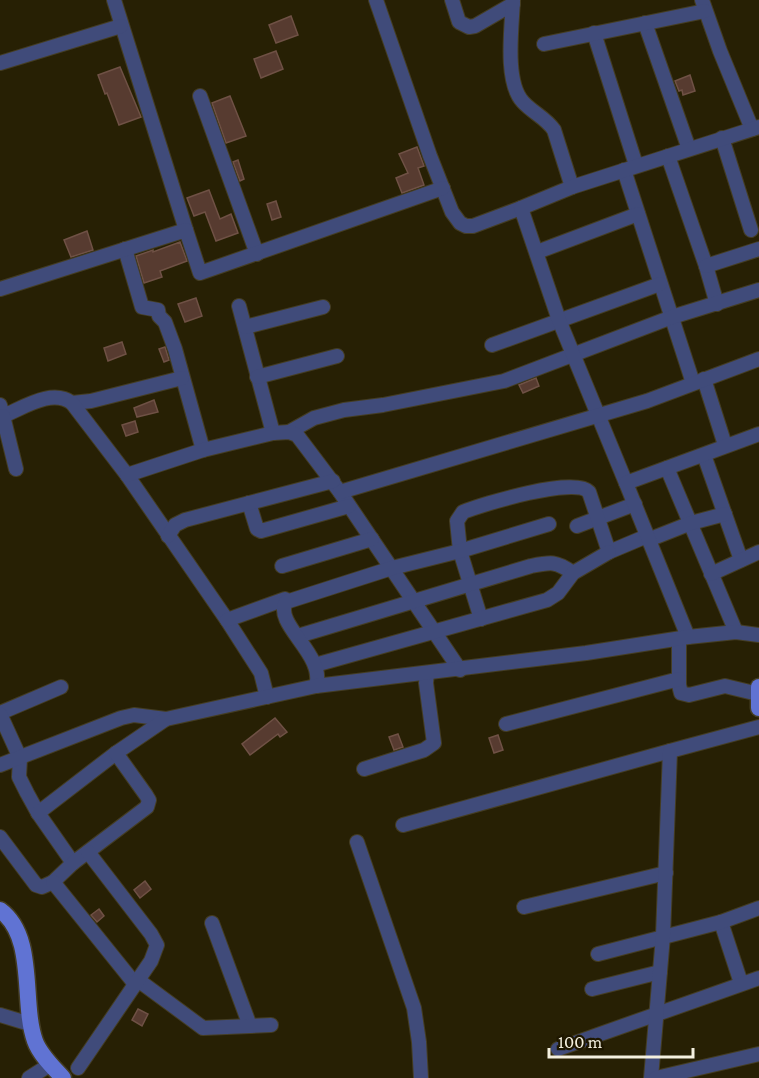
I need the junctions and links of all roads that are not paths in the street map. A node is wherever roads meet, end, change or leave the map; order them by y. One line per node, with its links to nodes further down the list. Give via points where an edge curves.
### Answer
1 (114, 0): 7 (street)
2 (376, 0): 18 (street)
3 (452, 0): 4 (street, via 459,22 469,27)
4 (513, 2): 17 (street, via 514,85 522,102 554,130)
5 (704, 6): 6 (street); 12 (street)
6 (645, 23): 8 (street); 14 (street)
7 (122, 26): 10 (street); 21 (street)
8 (594, 33): 9 (street); 16 (street)
9 (544, 44)
10 (0, 63)
11 (200, 96): 26 (street)
12 (755, 128): 13 (street)
13 (722, 138): 14 (street); 22 (street)
14 (689, 149): 15 (street)
15 (668, 156): 16 (street); 27 (street)
16 (630, 168): 17 (street); 20 (street)
17 (572, 187): 19 (street)
18 (443, 188): 19 (street, via 452,212 466,226); 26 (street)
19 (521, 208): 25 (street)
20 (638, 214): 25 (street); 28 (street)
21 (186, 230): 23 (street); 26 (street, via 200,273)
22 (751, 230)
23 (125, 249): 29 (street); 42 (street, via 139,301 146,309 158,310 165,322)
24 (759, 249): 27 (street)
25 (537, 252): 35 (street)
26 (257, 254)
27 (706, 266): 31 (street)
28 (660, 284): 34 (street); 35 (street)
29 (0, 289)
30 (759, 290): 31 (street)
31 (717, 304): 34 (street)
32 (239, 306): 36 (street)
33 (324, 307): 36 (street)
34 (672, 316): 38 (street); 43 (street)
35 (559, 320): 37 (street); 38 (street)
36 (245, 327): 41 (street)
37 (492, 345)
38 (573, 355): 46 (street); 47 (street, via 504,381 344,410 314,418)
39 (337, 356): 41 (street)
40 (759, 359): 43 (street)
41 (257, 377): 48 (street)
42 (182, 378): 44 (street); 51 (street)
43 (699, 381): 46 (street); 50 (street)
44 (72, 403): 45 (street, via 65,398 50,398); 55 (street)
45 (1, 413): 54 (street)
46 (599, 415): 56 (street); 57 (street)
47 (289, 432): 48 (street); 57 (street, via 297,435)
48 (273, 433): 51 (street)
49 (759, 434): 50 (street)
50 (725, 445): 52 (street)
51 (203, 450): 55 (street)
52 (704, 455): 53 (street); 61 (street)
53 (667, 468): 56 (street); 63 (street)
54 (16, 470)
55 (127, 475): 66 (street)
56 (626, 483): 59 (street)
57 (336, 486): 58 (street); 60 (street)
58 (249, 503): 60 (street, via 261,531); 66 (street, via 185,520 175,525)
59 (634, 504): 62 (street); 67 (street)
60 (349, 506): 68 (street)
61 (725, 514): 63 (street); 72 (street)
62 (597, 518): 65 (street); 69 (street, via 587,489 571,485 552,488 460,514 456,526); 70 (street)
63 (691, 523): 67 (street); 76 (street)
64 (549, 524): 69 (street)
65 (577, 526)
66 (168, 536): 81 (street)
67 (647, 538): 70 (street); 86 (street)
68 (372, 539): 73 (street); 74 (street)
69 (460, 551): 74 (street); 77 (street)
70 (609, 552): 75 (street)
71 (759, 552): 72 (street)
72 (741, 560): 76 (street)
73 (282, 566)
74 (392, 568): 79 (street); 85 (street, via 286,602 284,618)
75 (573, 573): 77 (street, via 558,563 547,563); 80 (street, via 553,597)
76 (711, 574): 82 (street)
77 (471, 584): 79 (street); 80 (street)
78 (285, 599): 81 (street)
79 (413, 601): 83 (street); 85 (street)
80 (481, 619): 83 (street)
81 (227, 620): 94 (street, via 261,673)
82 (736, 632): 84 (street); 86 (street)
83 (434, 633): 87 (street); 88 (street)
84 (759, 634)
85 (298, 636): 87 (street)
86 (683, 638): 88 (street); 90 (street)
87 (315, 665): 91 (street)
88 (460, 670): 89 (street)
89 (427, 673): 91 (street); 103 (street, via 434,743 424,750)
90 (679, 679): 93 (street, via 679,689 685,695 725,687); 97 (street)
91 (316, 686): 94 (street)
92 (61, 687): 95 (street)
93 (759, 696)
94 (267, 697): 96 (street)
95 (0, 714): 101 (street)
96 (166, 719): 100 (street); 101 (street, via 134,715 121,718)
97 (506, 724)
98 (759, 727): 99 (street)
99 (670, 751): 105 (street); 110 (street)
100 (116, 753): 104 (street); 108 (street, via 149,803 144,811)
101 (20, 758): 102 (street); 104 (street, via 19,777)
102 (0, 765)
103 (364, 769)
104 (38, 813): 109 (street)
105 (403, 825)
106 (0, 837): 111 (street, via 36,885 42,887)
107 (357, 842): 135 (street, via 414,1008)
108 (88, 852): 109 (street); 121 (street, via 157,945)
109 (73, 863): 111 (street)
110 (666, 873): 112 (street); 117 (street)
111 (53, 882): 121 (street)
112 (524, 907)
113 (759, 908): 115 (street)
114 (0, 910): 126 (main road, via 16,929 22,947)
115 (721, 922): 117 (street); 122 (street)
116 (212, 923): 128 (street)
117 (663, 936): 118 (street); 119 (street)
118 (598, 954)
119 (660, 972): 123 (street); 124 (street)
120 (759, 978): 122 (street)
121 (137, 982): 128 (street, via 203,1028); 132 (street)
122 (741, 983): 124 (street)
123 (592, 989)
124 (655, 1014): 129 (street); 136 (street)
125 (0, 1015): 126 (street)
126 (30, 1024): 131 (main road, via 36,1044)
127 (271, 1025): 128 (street)
128 (250, 1026)
129 (558, 1049)
130 (759, 1054): 137 (street)
131 (51, 1064): 133 (street); 134 (main road)
132 (78, 1068)
133 (29, 1078)
134 (63, 1078)
135 (421, 1078)
136 (651, 1078)
137 (656, 1078)

